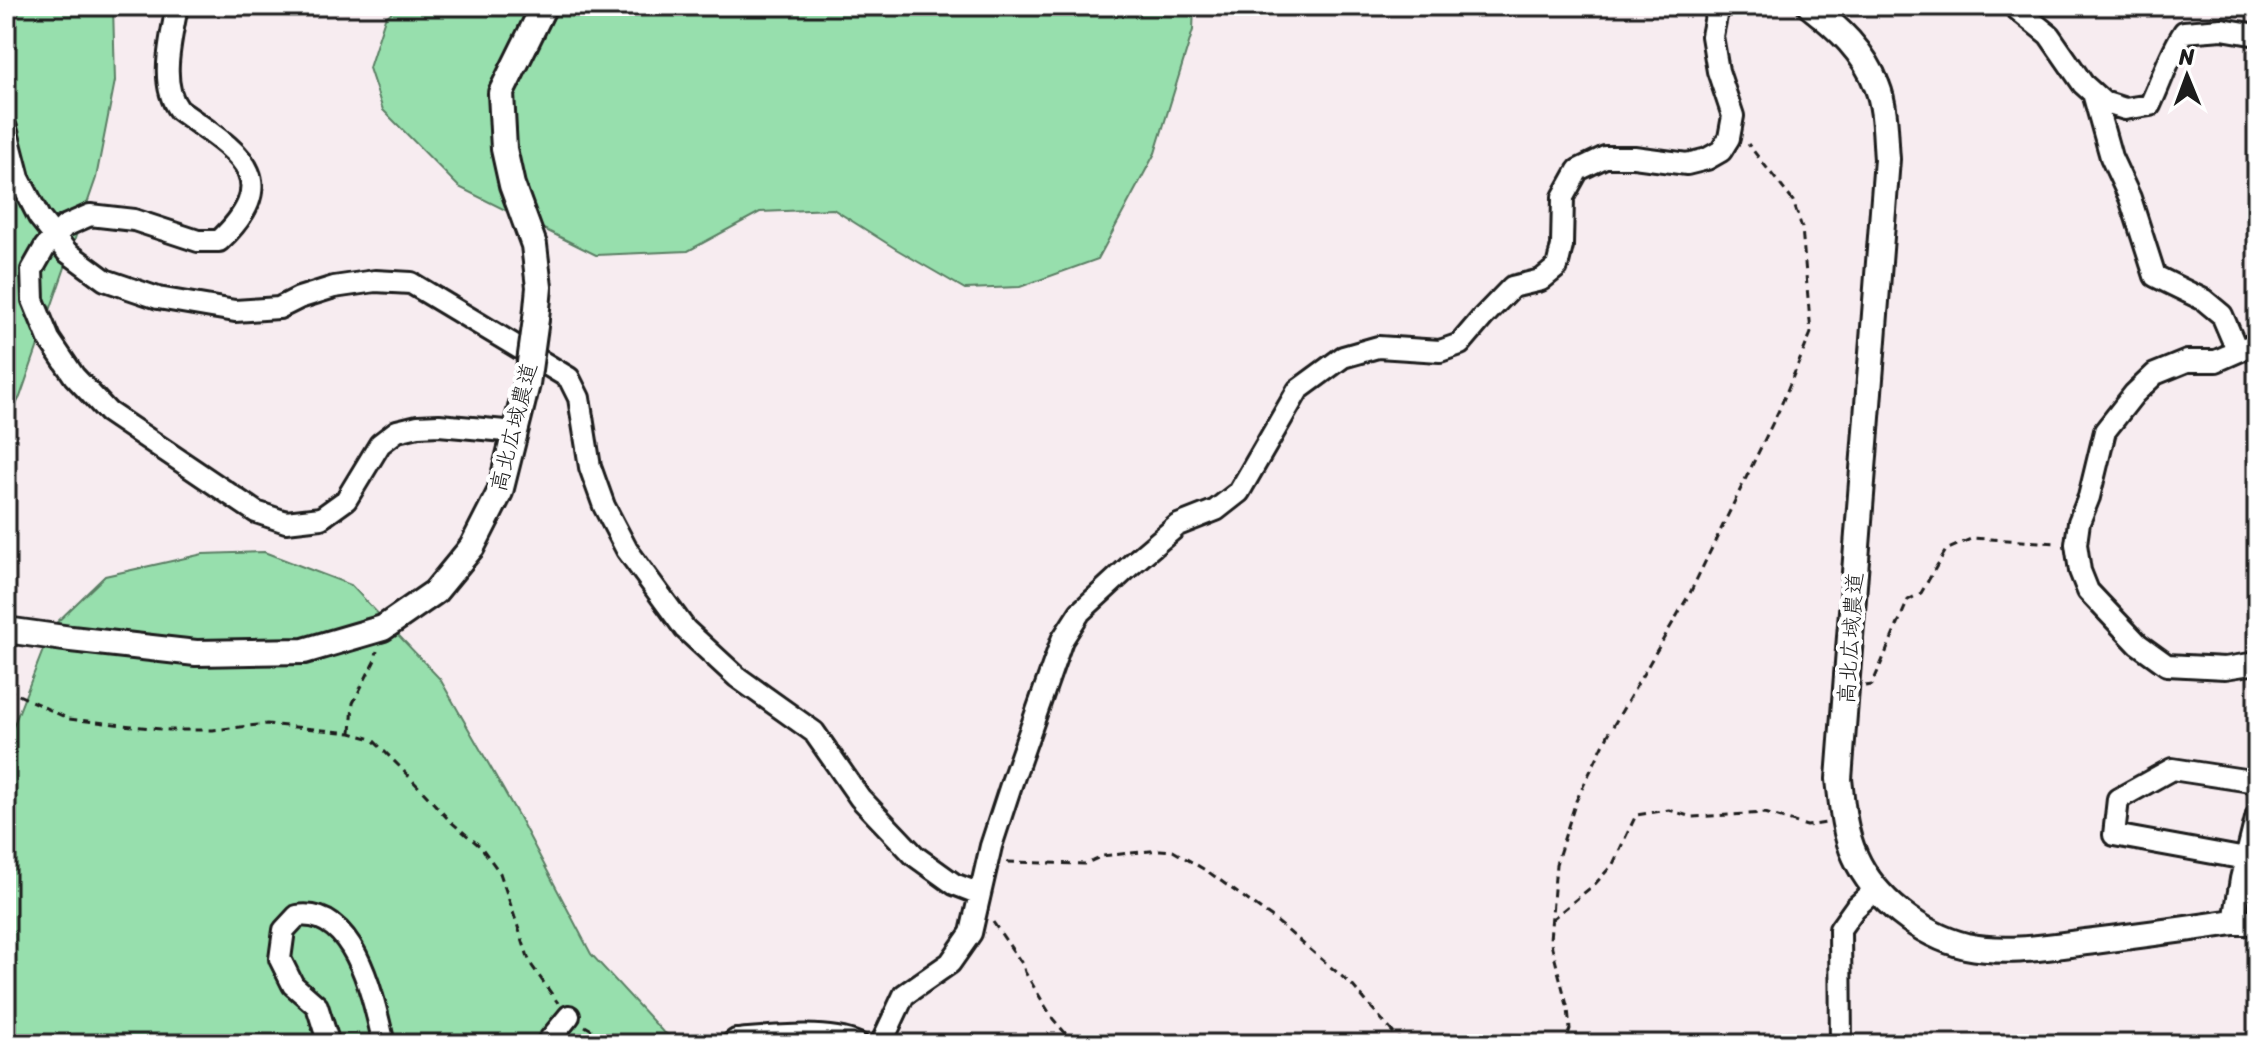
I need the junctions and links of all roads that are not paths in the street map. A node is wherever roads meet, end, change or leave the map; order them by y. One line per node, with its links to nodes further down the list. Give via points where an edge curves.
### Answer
1 (177, 6): 9 (street, via 167,68 172,102 230,147 250,171 252,194 246,212 219,241 198,241 134,220 90,215)
2 (544, 6): 11 (street, 高北広域農道, bridge, via 501,93 504,149 534,245 539,287)
3 (1718, 6): 18 (street, via 1712,36 1733,116 1721,151 1687,164 1605,157 1578,170 1563,197 1557,267 1541,280 1512,287 1460,344 1440,351 1378,347 1343,357 1298,390 1239,492 1216,510 1178,525 1080,612 1062,640 1011,785)
4 (1810, 6): 17 (street, 高北広域農道, via 1859,52 1878,87 1887,159 1839,779 1855,857)
5 (2013, 6): 7 (street, via 2049,35)
6 (2257, 35): 7 (street, via 2222,29 2184,32 2150,105 2125,109)
7 (2093, 93): 10 (street, via 2155,276 2204,300)
8 (6, 128): 9 (street, via 19,178)
9 (55, 237): 11 (street, via 32,270 33,300 49,339 74,376 108,412 256,512 286,522 321,518 346,500 380,444 397,431 439,425); 18 (street, via 105,280 158,298 235,311 279,308 334,287 411,283 569,378 579,398 590,467 604,506 627,550 685,629 737,677 814,732 860,798 915,856)
10 (2247, 346): 13 (street, via 2216,361 2187,361 2155,374 2134,394 2105,431 2076,544 2088,591 2138,644 2167,665 2225,668)
11 (516, 432): 12 (street, 高北広域農道, via 500,492 472,547 435,592 383,628 304,651 196,653)
12 (6, 630)
13 (2257, 663)
14 (2257, 782): 16 (street, via 2172,769 2118,799 2114,835)
15 (2257, 815): 16 (street)
16 (2251, 860): 19 (street)
17 (1875, 890): 19 (street, 高北広域農道, via 1928,931 1965,946 2003,950); 27 (street, via 1840,929)
18 (979, 899): 26 (street, via 971,933 950,963 904,995)
19 (2246, 922)
20 (569, 1016): 21 (street)
21 (550, 1043)
22 (329, 1044): 23 (street, via 317,1006 293,985 280,959 284,930 297,916 329,921 350,945 369,983)
23 (384, 1044)
24 (731, 1044): 25 (street, via 810,1036)
25 (858, 1044)
26 (881, 1044)
27 (1841, 1044)

